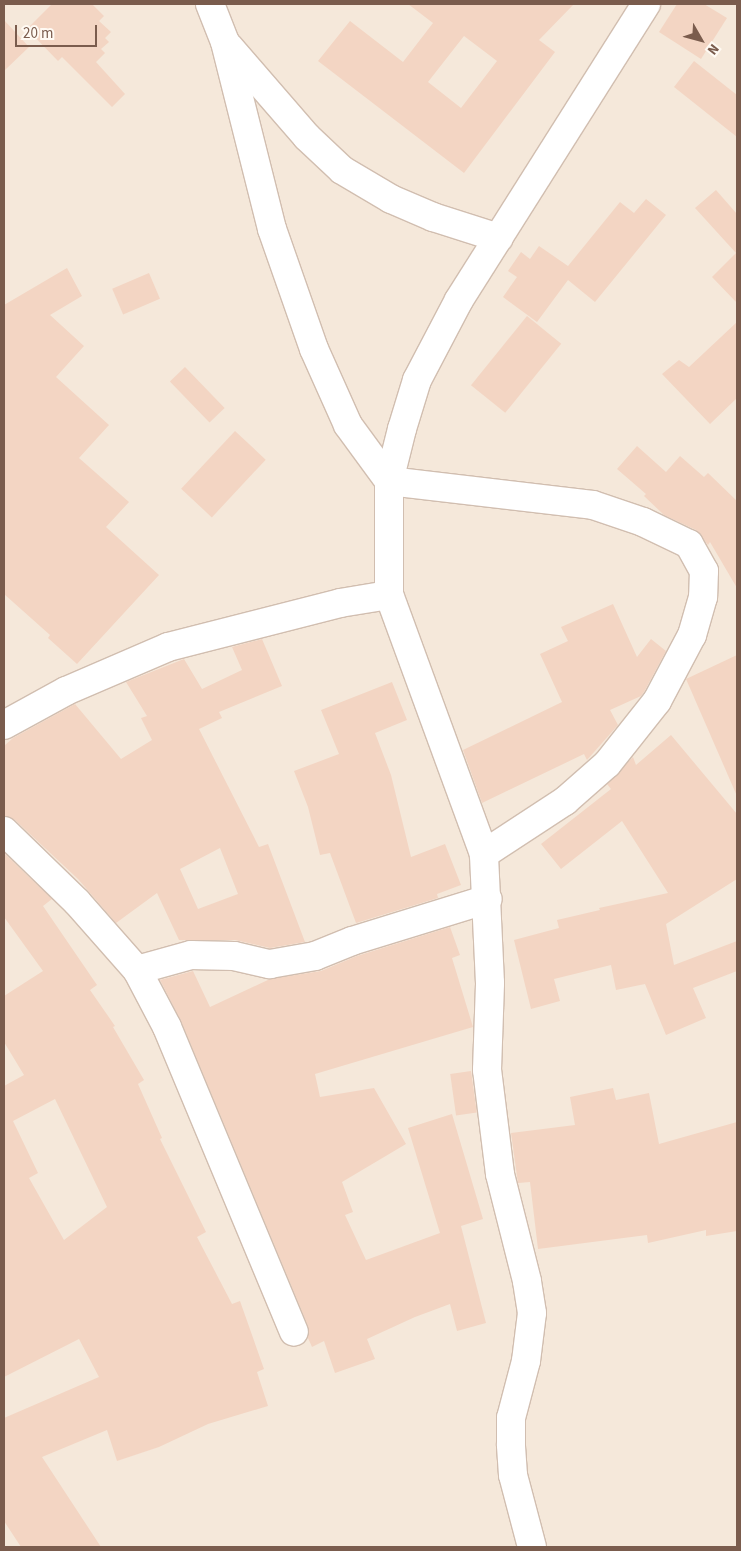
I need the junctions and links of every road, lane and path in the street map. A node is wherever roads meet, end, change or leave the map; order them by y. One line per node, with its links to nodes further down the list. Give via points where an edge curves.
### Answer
1 (210, 4): 3 (street)
2 (646, 4): 4 (street)
3 (225, 42): 4 (street, via 307,137 342,170 391,199 433,217); 5 (street, via 272,229 314,349 348,425)
4 (499, 238): 5 (street, via 459,300 417,380)
5 (389, 481): 6 (street); 9 (street, via 593,505 643,522 689,544 704,571 702,597 692,635 657,701 607,764 565,801)
6 (389, 595): 7 (street, via 340,603 168,647 66,691); 9 (street)
7 (4, 725)
8 (4, 831): 11 (street, via 77,902)
9 (484, 854): 10 (street)
10 (488, 899): 11 (street, via 352,941 315,956 270,964 234,956 191,955); 13 (street, via 487,1070 500,1174 527,1280 532,1313 526,1361 512,1418 511,1444 513,1475)
11 (137, 970): 12 (street, via 167,1027)
12 (294, 1332)
13 (532, 1547)

